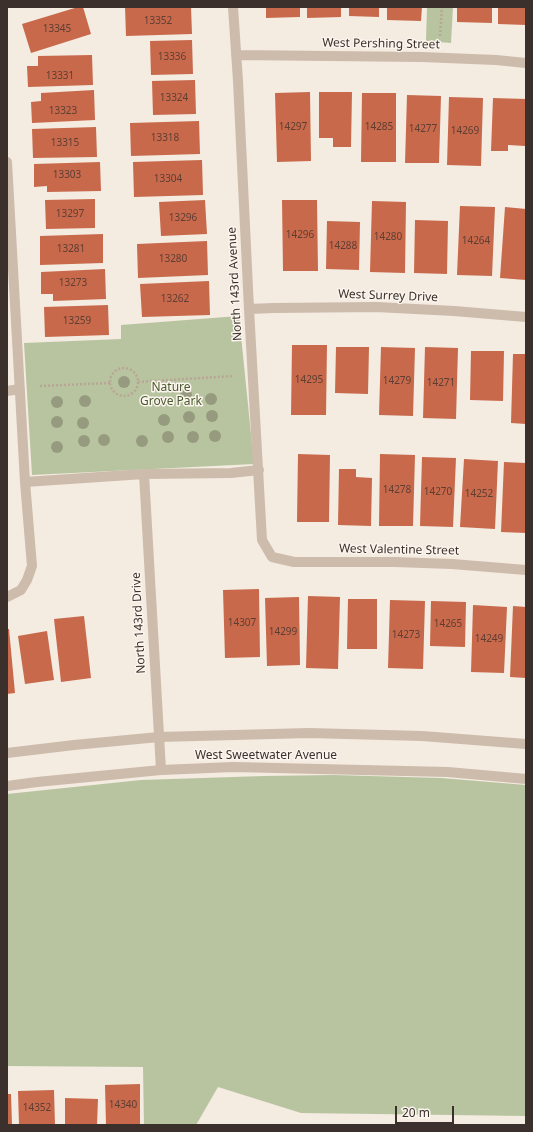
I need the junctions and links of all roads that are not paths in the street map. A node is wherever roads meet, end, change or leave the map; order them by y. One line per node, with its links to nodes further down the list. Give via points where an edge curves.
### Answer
1 (232, 7): 2 (street, North 143rd Avenue)
2 (236, 55): 3 (street, West Pershing Street, via 422,57); 5 (street, North 143rd Avenue)
3 (526, 63)
4 (7, 162): 7 (street)
5 (249, 309): 6 (street, West Surrey Drive, via 376,308); 9 (street, North 143rd Avenue)
6 (526, 317)
7 (20, 389): 8 (street); 11 (street)
8 (7, 391)
9 (259, 470): 10 (street, via 231,473); 12 (street, North 143rd Avenue, via 262,540)
10 (144, 474): 11 (street); 15 (street, North 143rd Drive)
11 (25, 482): 14 (street, via 32,566 21,590)
12 (272, 557): 13 (street, West Valentine Street, via 294,562 395,562)
13 (526, 570)
14 (7, 597)
15 (159, 737): 16 (street, West Sweetwater Avenue, via 309,733 422,736); 17 (street, West Sweetwater Avenue); 18 (street, North 143rd Drive)
16 (526, 744)
17 (7, 753)
18 (162, 770): 19 (street, West Sweetwater Avenue, via 234,767 324,768 448,772); 20 (street, West Sweetwater Avenue)
19 (526, 779)
20 (7, 786)

